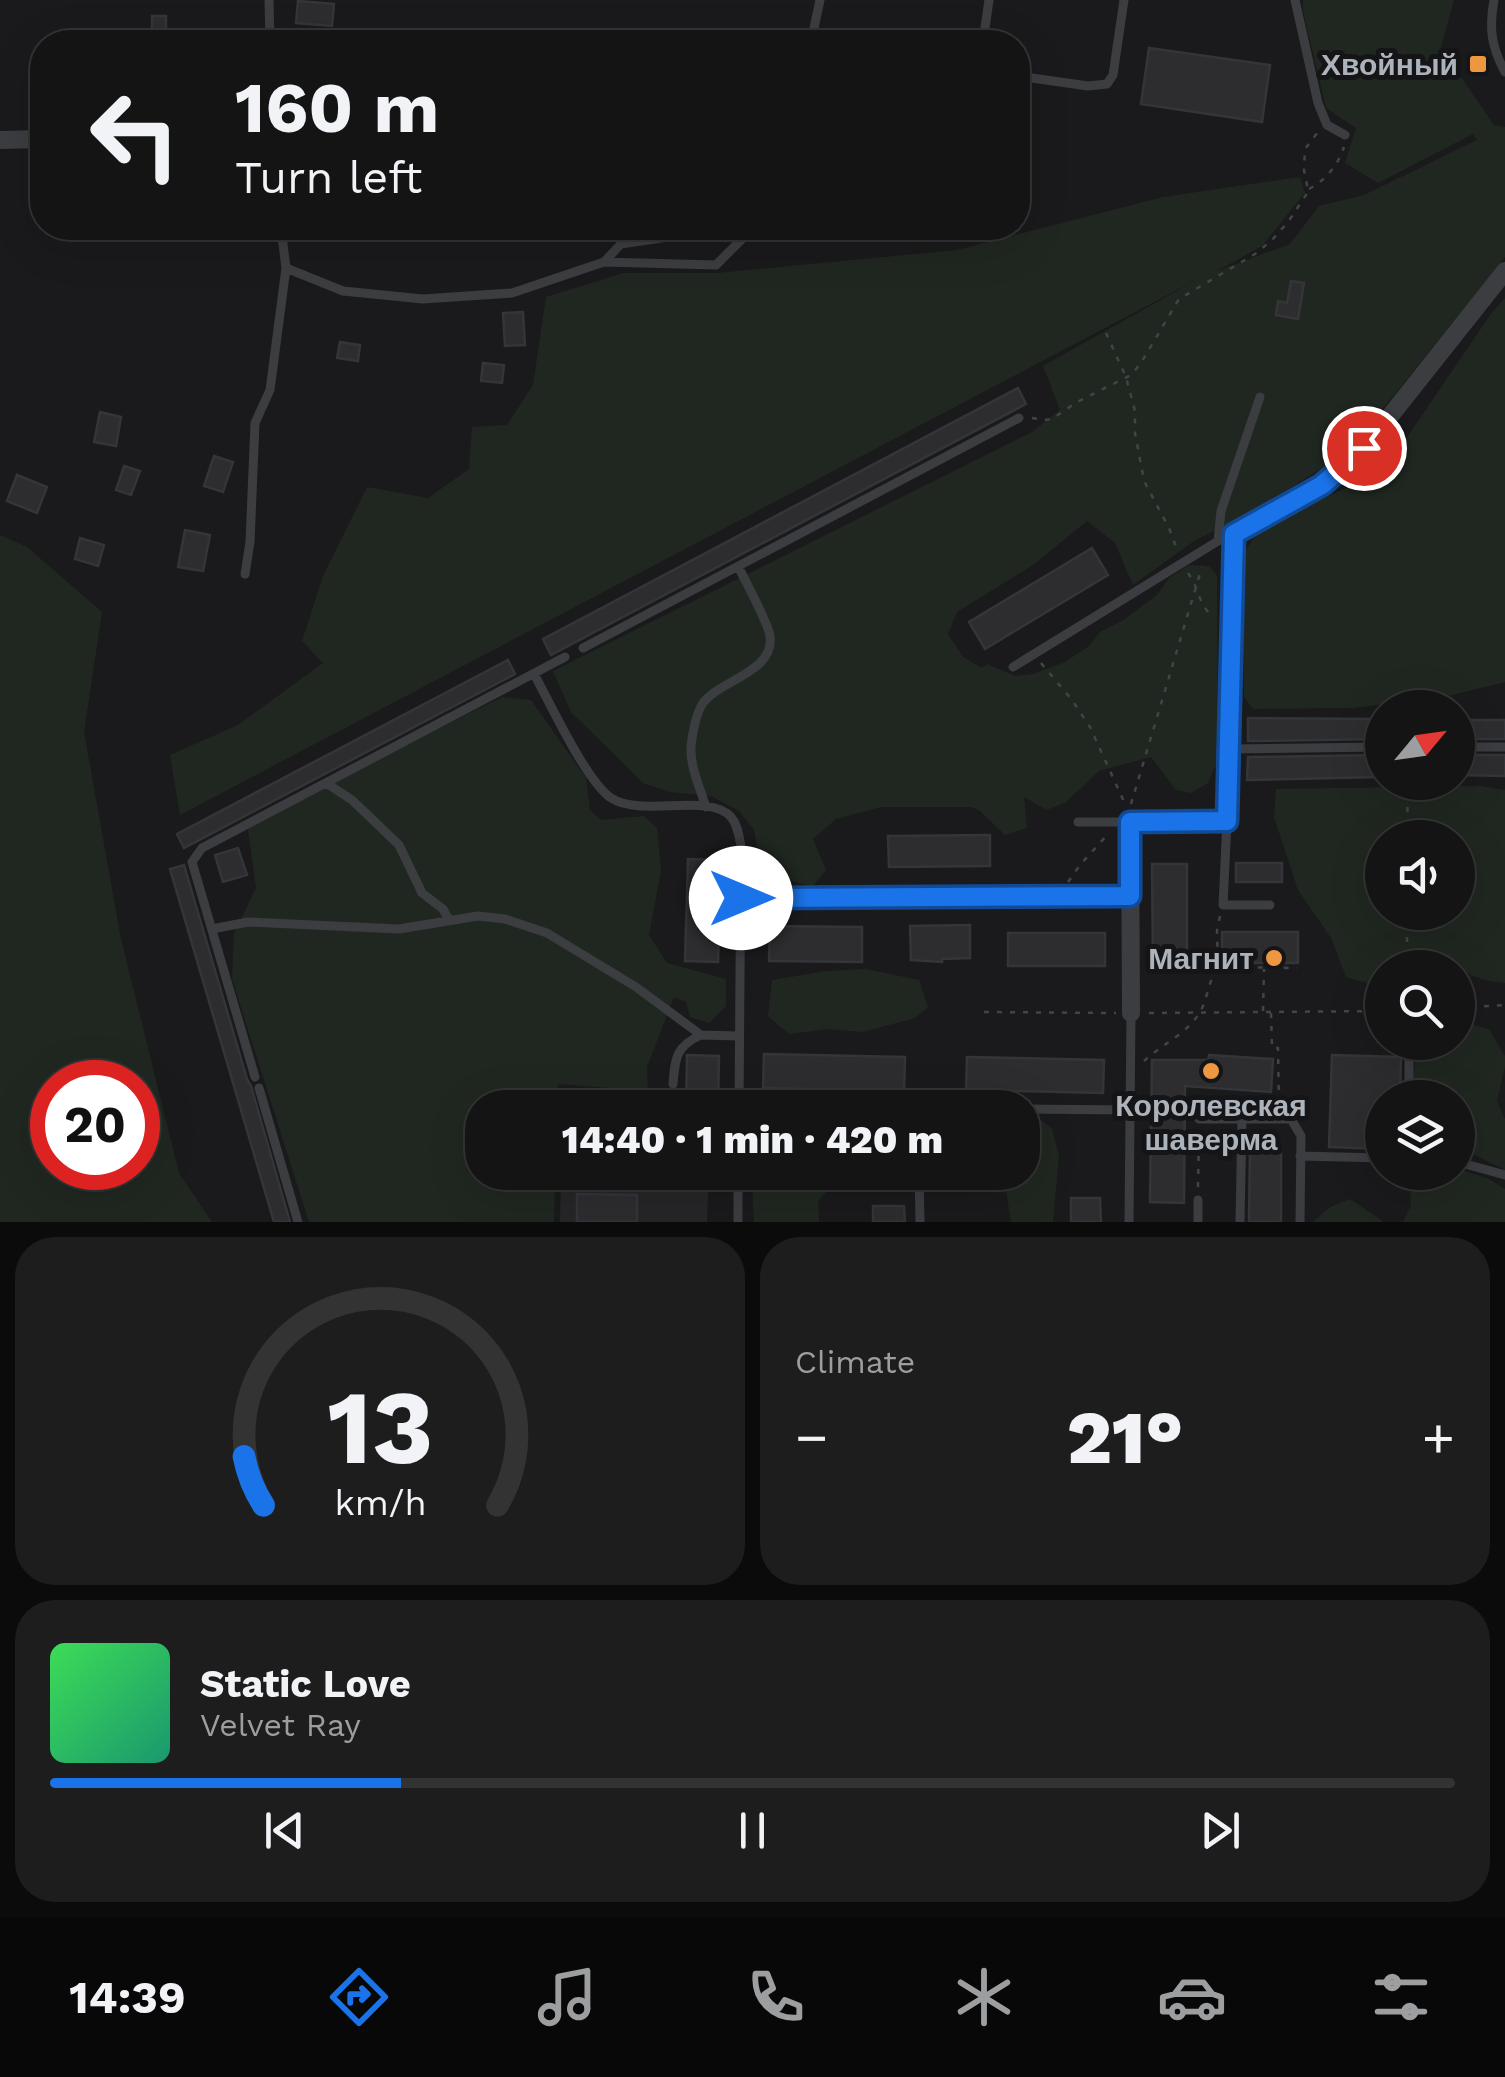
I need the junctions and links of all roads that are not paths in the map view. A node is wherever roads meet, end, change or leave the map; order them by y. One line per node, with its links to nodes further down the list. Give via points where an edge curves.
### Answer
1 (269, 0): 7 (lane)
2 (820, 0): 8 (lane)
3 (989, 0): 9 (lane)
4 (1124, 0): 11 (lane, via 1114,75 1106,84)
5 (1296, 0): 12 (lane, via 1318,104 1327,125)
6 (1494, 0): 10 (lane, via 1490,24)
7 (270, 30)
8 (814, 30)
9 (985, 30)
10 (1505, 72)
11 (1030, 78)
12 (1345, 136)
13 (30, 139): 14 (street)
14 (0, 140)
15 (283, 240): 19 (lane)
16 (647, 240): 18 (lane, via 620,244)
17 (741, 240): 18 (lane, via 716,266)
18 (604, 262): 19 (lane, via 512,292 423,299 343,291)
19 (286, 268): 25 (lane, via 270,390 254,423)
20 (1505, 271): 23 (street, via 1364,448 1322,485)
21 (1260, 397): 23 (lane, via 1221,512)
22 (1019, 418): 24 (lane)
23 (1220, 541): 28 (lane); 33 (street)
24 (738, 566): 26 (lane); 35 (lane, via 770,647 762,662 701,705 691,748)
25 (245, 574)
26 (583, 648)
27 (564, 658): 29 (lane)
28 (1013, 667)
29 (534, 674): 34 (lane); 35 (lane, via 583,764 612,798 632,806)
30 (1365, 747): 33 (lane)
31 (1475, 747): 32 (lane)
32 (1505, 747)
33 (1228, 749): 36 (street)
34 (326, 783): 42 (lane, via 399,845 422,893); 43 (lane, via 202,848 192,862)
35 (706, 807): 40 (lane, via 720,809 738,829)
36 (1227, 821): 38 (street); 41 (lane, via 1223,905)
37 (1078, 822): 38 (lane)
38 (1124, 822): 39 (street)
39 (1130, 896): 40 (lane); 44 (street)
40 (741, 898): 46 (lane)
41 (1270, 905)
42 (449, 920): 43 (lane, via 399,929 248,922); 45 (lane, via 506,919 547,933)
43 (212, 929): 47 (lane)
44 (1130, 1013): 52 (lane)
45 (701, 1035): 46 (lane); 48 (lane, via 680,1051)
46 (740, 1036): 50 (lane)
47 (255, 1077)
48 (673, 1084)
49 (259, 1088): 62 (lane)
50 (739, 1090)
51 (1040, 1109): 52 (lane)
52 (1130, 1110): 65 (lane)
53 (1199, 1118): 54 (lane)
54 (1242, 1119): 55 (lane, via 1291,1119 1301,1136); 67 (lane)
55 (1300, 1156): 56 (lane); 68 (lane)
56 (1365, 1158)
57 (1475, 1167): 58 (lane)
58 (1505, 1175)
59 (738, 1190): 63 (lane)
60 (920, 1190): 64 (lane)
61 (1198, 1200): 66 (lane)
62 (298, 1222)
63 (738, 1222)
64 (920, 1222)
65 (1129, 1222)
66 (1198, 1222)
67 (1240, 1222)
68 (1300, 1222)

